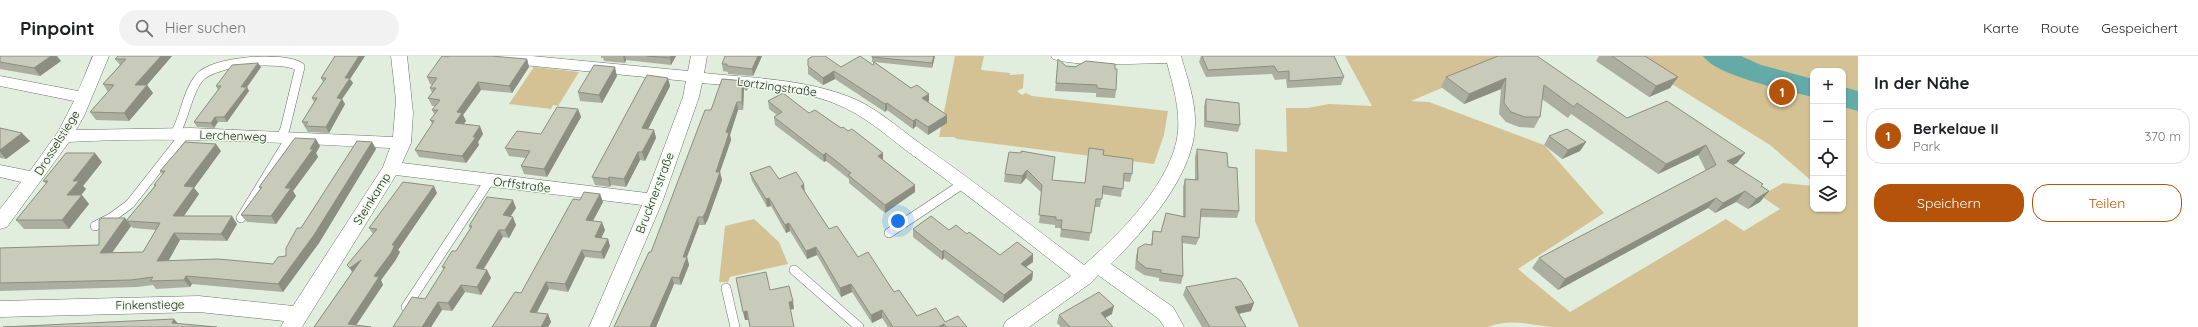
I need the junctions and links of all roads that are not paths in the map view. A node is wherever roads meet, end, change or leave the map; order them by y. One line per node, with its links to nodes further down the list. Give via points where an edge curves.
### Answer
1 (101, 56): 9 (street, Drosselstiege)
2 (399, 56): 13 (street, Steinkamp, via 406,99)
3 (482, 56): 7 (street, Lortzingstraße)
4 (699, 56): 7 (street, Brucknerstraße)
5 (1059, 56): 6 (street)
6 (1173, 57): 25 (street, via 1186,112 1186,132 1180,159 1157,198 1133,231)
7 (696, 76): 18 (street, Lortzingstraße, via 794,88 843,100 865,112); 19 (street, Brucknerstraße, via 691,97)
8 (0, 81): 9 (street)
9 (83, 96): 11 (street, Drosselstiege, via 76,116)
10 (180, 134): 11 (street, Lerchenweg, via 103,133); 12 (street, Lerchenweg); 12 (lane, via 196,81 208,66 226,60 286,61 294,62 300,67 285,129); 22 (lane, via 130,204)
11 (64, 136): 16 (street, Drosselstiege)
12 (286, 138): 13 (street, Lerchenweg); 20 (lane)
13 (402, 143): 14 (street, Steinkamp)
14 (391, 168): 17 (street, Orffstraße); 29 (street, Steinkamp)
15 (0, 171): 16 (street)
16 (34, 178): 21 (street, Drosselstiege)
17 (489, 181): 19 (street, Orffstraße); 28 (lane)
18 (964, 182): 23 (lane); 25 (street, Lortzingstraße)
19 (654, 200): 30 (street, Brucknerstraße)
20 (241, 218)
21 (0, 222)
22 (95, 226)
23 (889, 233)
24 (794, 270): 32 (lane)
25 (1092, 271): 33 (street, via 1051,303); 34 (street, Lortzingstraße, via 1166,313)
26 (726, 288): 31 (lane)
27 (0, 309): 29 (street, Finkenstiege, via 199,304)
28 (404, 311)
29 (295, 321)
30 (599, 327)
31 (735, 327)
32 (859, 327)
33 (1014, 327)
34 (1174, 327)

